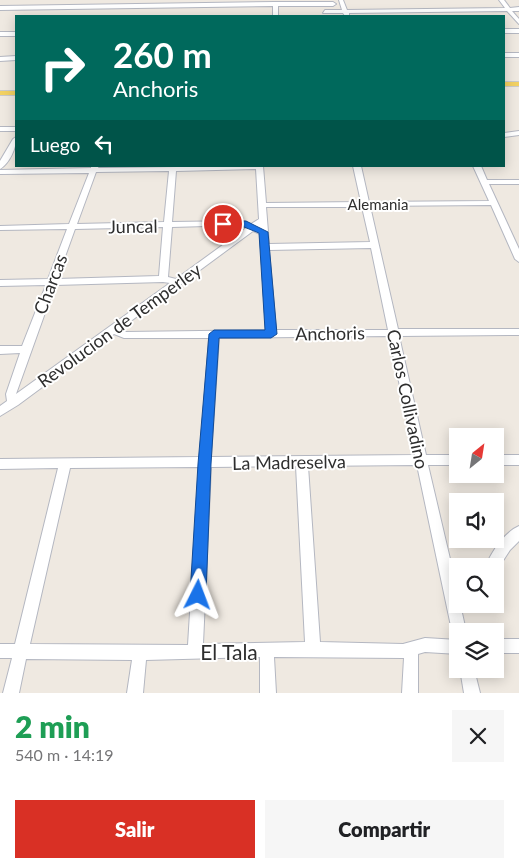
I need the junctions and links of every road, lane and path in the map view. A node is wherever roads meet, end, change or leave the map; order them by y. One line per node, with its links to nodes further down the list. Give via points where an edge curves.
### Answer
1 (12, 0): 14 (street)
2 (71, 0): 12 (street)
3 (341, 0): 19 (street)
4 (502, 0): 15 (street)
5 (193, 2): 6 (street, via 220,7); 9 (street)
6 (237, 2): 10 (street)
7 (281, 2): 8 (street); 10 (street)
8 (335, 2): 18 (street)
9 (130, 3): 11 (street)
10 (275, 4): 21 (street)
11 (77, 6): 12 (street); 20 (street)
12 (68, 7): 14 (street)
13 (454, 7): 15 (street); 17 (street); 22 (street)
14 (3, 9)
15 (509, 9): 16 (street); 23 (street)
16 (519, 9)
17 (401, 11): 19 (street)
18 (323, 14): 19 (street)
19 (346, 14)
20 (74, 15)
21 (276, 15)
22 (458, 15)
23 (519, 22)
24 (505, 31): 25 (street)
25 (519, 31)
26 (0, 34): 27 (street)
27 (15, 34)
28 (505, 55): 29 (street)
29 (519, 55)
30 (15, 58): 31 (street)
31 (0, 59)
32 (505, 84): 33 (main road)
33 (519, 84)
34 (0, 93): 35 (main road)
35 (15, 93)
36 (0, 129): 37 (street)
37 (15, 129)
38 (519, 133): 39 (street)
39 (505, 135)
40 (15, 141): 41 (street)
41 (0, 167)
42 (259, 167): 46 (street); 52 (street)
43 (358, 167): 51 (street, Carlos Collivadino)
44 (478, 167): 48 (street)
45 (94, 168): 46 (street); 47 (street); 55 (street, Charcas)
46 (173, 168): 54 (street)
47 (0, 172)
48 (485, 182): 49 (street); 50 (street)
49 (519, 182)
50 (494, 203): 51 (street, Alemania); 61 (street)
51 (365, 204): 52 (street, Alemania); 59 (street, Carlos Collivadino)
52 (262, 205): 53 (street)
53 (262, 220): 56 (street, Revolucion de Temperley); 58 (street)
54 (168, 225): 55 (street, Juncal); 56 (street, Juncal, via 242,224); 62 (street)
55 (72, 226): 57 (street, Juncal); 63 (street, Charcas)
56 (253, 227): 58 (street, Juncal); 64 (street, Revolucion de Temperley)
57 (0, 228)
58 (263, 232): 60 (street)
59 (374, 245): 60 (street); 67 (street, Carlos Collivadino)
60 (265, 246): 70 (street)
61 (518, 254)
62 (163, 279): 63 (street); 64 (street)
63 (51, 281): 65 (street); 71 (street, Charcas)
64 (178, 282): 66 (street, Revolucion de Temperley)
65 (0, 283)
66 (113, 330): 69 (street, Anchoris, via 124,335); 73 (street, Revolucion de Temperley)
67 (394, 332): 68 (street, Anchoris); 70 (street, Anchoris); 75 (street, Carlos Collivadino)
68 (519, 332)
69 (214, 334): 70 (street, Anchoris); 82 (street)
70 (271, 334)
71 (26, 349): 72 (street); 73 (street, Charcas, via 11,394)
72 (0, 350)
73 (14, 402): 74 (street, Revolucion de Temperley)
74 (0, 412)
75 (421, 460): 76 (street, La Madreselva); 79 (street, La Madreselva); 85 (street, Carlos Collivadino)
76 (449, 460)
77 (504, 460): 78 (street)
78 (519, 460)
79 (302, 462): 82 (street, La Madreselva); 89 (street)
80 (0, 464): 81 (street, La Madreselva)
81 (65, 464): 82 (street, La Madreselva); 91 (street)
82 (205, 464): 92 (street)
83 (519, 532): 84 (street)
84 (497, 558)
85 (449, 575)
86 (449, 646): 90 (street, El Tala, via 425,646)
87 (504, 646): 88 (street)
88 (519, 646)
89 (313, 649): 90 (street, El Tala); 93 (street, El Tala)
90 (411, 650): 100 (street)
91 (21, 651): 94 (street, El Tala); 95 (street, El Tala); 97 (street)
92 (195, 651): 93 (street, El Tala); 95 (street, El Tala)
93 (267, 651): 99 (street)
94 (0, 652)
95 (140, 653): 98 (street)
96 (469, 678): 101 (street)
97 (11, 693)
98 (135, 693)
99 (268, 693)
100 (410, 693)
101 (472, 693)

